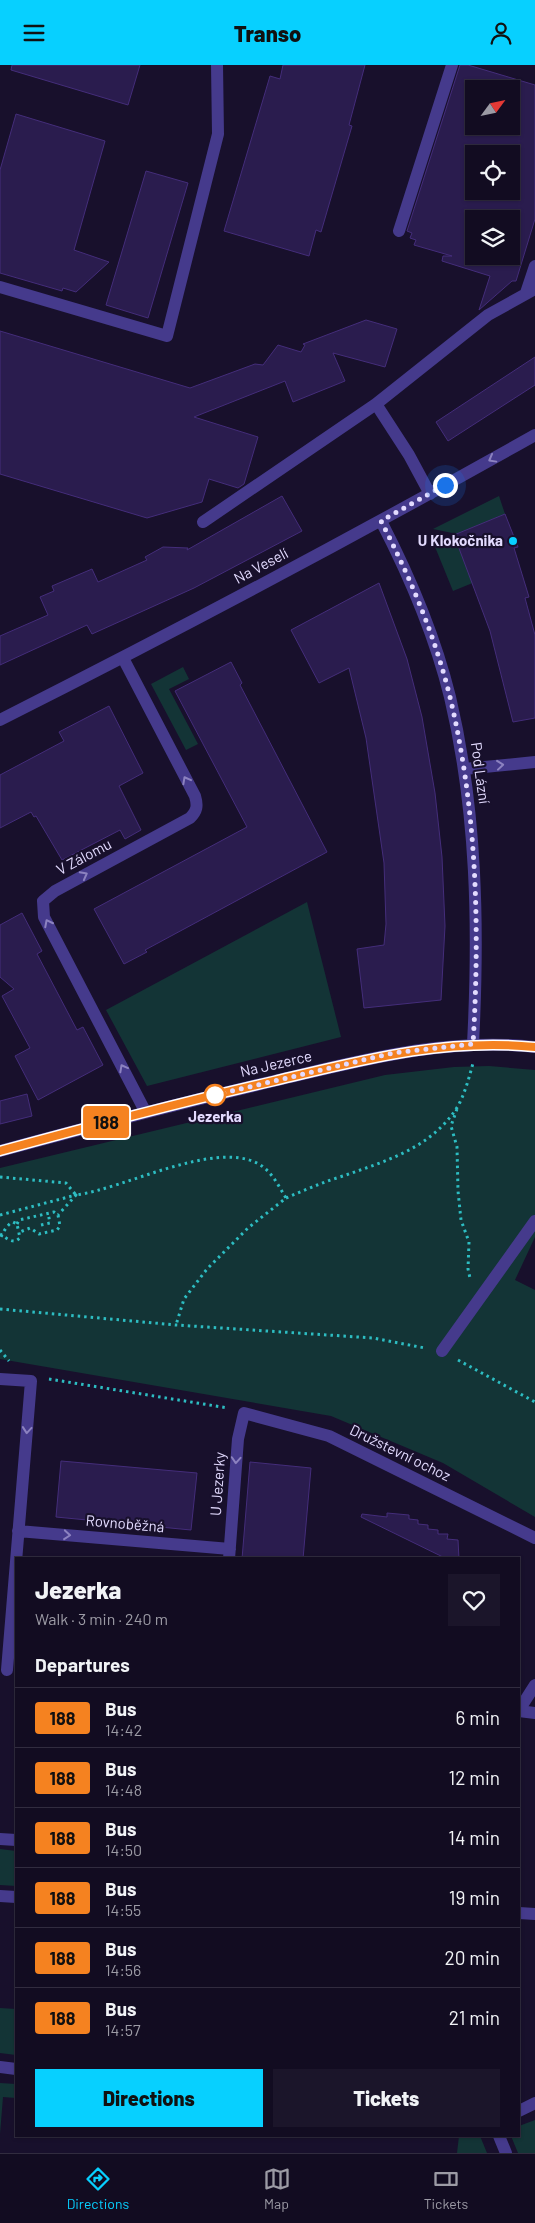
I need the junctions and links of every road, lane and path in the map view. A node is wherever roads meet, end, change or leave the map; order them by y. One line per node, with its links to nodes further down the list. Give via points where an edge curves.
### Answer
1 (217, 65): 5 (street, via 218,134 167,336)
2 (452, 65): 3 (street)
3 (399, 231)
4 (535, 266): 6 (street)
5 (0, 287)
6 (531, 291): 7 (street, via 488,315)
7 (376, 404): 9 (street); 11 (street)
8 (535, 435): 9 (street, Na Veselí, one-way to 9)
9 (430, 494): 10 (street, Na Veselí)
10 (381, 521): 12 (street, Na Veselí); 15 (street, Pod Lázní, via 430,631 450,697)
11 (203, 522)
12 (123, 658): 13 (street, Na Veselí); 20 (street, V Zálomu, one-way to 12, via 44,917 43,909 44,901 55,891 190,818 197,807 195,796)
13 (0, 721)
14 (535, 762): 15 (street, one-way to 14)
15 (464, 769): 16 (street, Pod Lázní, via 476,908)
16 (473, 1044): 17 (street, Na Jezerce); 20 (street, Na Jezerce, via 393,1053)
17 (535, 1047)
18 (473, 1063): 19 (path)
19 (458, 1106): 24 (path, via 444,1124 422,1143 399,1156); 33 (path, via 451,1126 457,1147 461,1220 469,1241 468,1269)
20 (145, 1111): 21 (street, Na Jezerce)
21 (0, 1151)
22 (0, 1177): 23 (path, via 66,1183)
23 (76, 1195): 24 (path, via 97,1192 203,1159 231,1156 266,1169); 26 (path); 27 (path)
24 (286, 1198): 35 (path, via 248,1228 207,1269 184,1299)
25 (48, 1213): 27 (path); 29 (path, via 20,1220); 30 (path, via 50,1223)
26 (0, 1215)
27 (58, 1215): 31 (path, via 60,1226 57,1230 39,1234 30,1229)
28 (535, 1221): 33 (street)
29 (17, 1224): 31 (path); 32 (path, via 9,1223)
30 (41, 1225)
31 (20, 1232): 32 (path, via 16,1241)
32 (1, 1236)
33 (478, 1301): 36 (street)
34 (0, 1309): 35 (path)
35 (176, 1325): 36 (path, via 373,1338)
36 (442, 1351): 39 (path)
37 (0, 1379): 38 (street)
38 (31, 1381): 40 (path, via 53,1379); 41 (street, one-way to 41)
39 (535, 1402)
40 (244, 1413): 42 (street, Družstevní ochoz, via 329,1436); 43 (street, U Jezerky, one-way to 43, via 238,1439)
41 (18, 1531): 43 (street, Rovnoběžná, one-way to 43); 44 (street)
42 (535, 1538)
43 (229, 1554)
44 (16, 1557)
45 (15, 1573): 46 (street)
46 (8, 1670)
47 (535, 1685): 48 (street)
48 (520, 1709)
49 (520, 1711): 50 (street)
50 (535, 1713)
51 (0, 1839): 52 (street)
52 (15, 1840)
53 (0, 1896): 54 (street)
54 (15, 1897)
55 (520, 1913): 56 (street)
56 (535, 1914)
57 (0, 2067): 58 (street)
58 (15, 2069)
59 (535, 2103): 60 (street)
60 (520, 2110)
61 (499, 2137): 62 (street)
62 (506, 2153)

